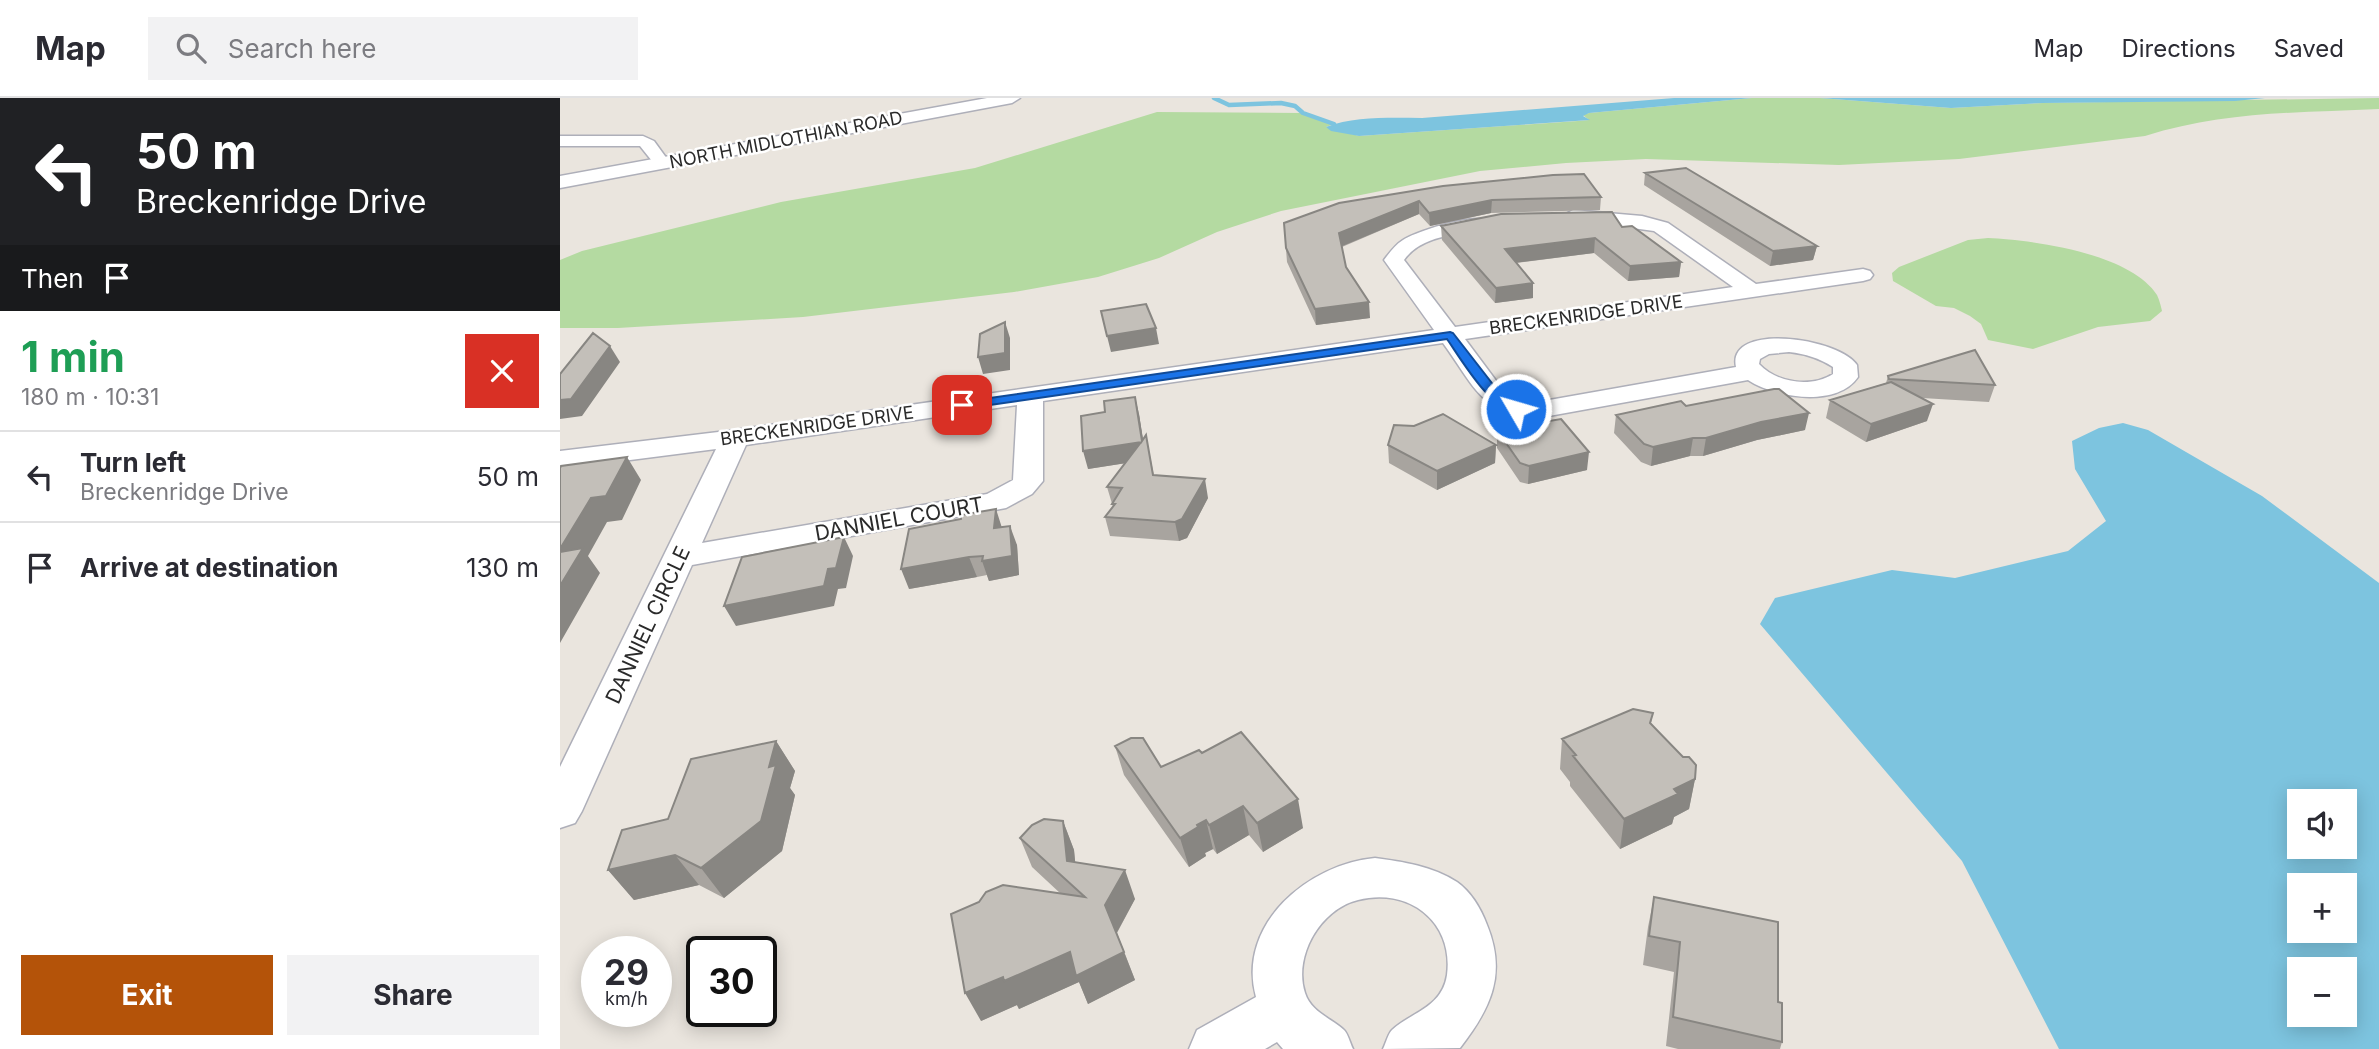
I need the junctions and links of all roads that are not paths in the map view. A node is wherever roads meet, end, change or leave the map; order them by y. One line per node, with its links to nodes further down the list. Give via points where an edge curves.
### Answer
1 (1012, 98): 3 (main road, NORTH MIDLOTHIAN ROAD)
2 (560, 141): 3 (street, via 643,141)
3 (662, 163): 4 (main road, NORTH MIDLOTHIAN ROAD)
4 (560, 182)
5 (1552, 220): 8 (street, via 1591,217 1661,227)
6 (1505, 225): 9 (street, via 1423,239 1397,253 1394,260)
7 (1863, 275): 8 (street, BRECKENRIDGE DRIVE)
8 (1752, 290): 9 (street, BRECKENRIDGE DRIVE)
9 (1450, 335): 10 (street, via 1497,399 1516,409 1538,410); 11 (street, BRECKENRIDGE DRIVE)
10 (1753, 372)
11 (1030, 396): 12 (street, BRECKENRIDGE DRIVE); 14 (street, DANNIEL COURT, via 1028,481 995,502)
12 (735, 438): 13 (street, BRECKENRIDGE DRIVE); 14 (street, DANNIEL CIRCLE)
13 (560, 460)
14 (679, 557): 15 (street, DANNIEL CIRCLE)
15 (560, 811)
16 (1285, 1008): 17 (street); 18 (street, via 1305,1036); 19 (street, via 1277,979 1278,958 1285,937 1316,900 1339,886 1365,879 1417,882 1457,911 1475,957 1472,984 1460,1009 1441,1031)
17 (1216, 1049)
18 (1326, 1049)
19 (1410, 1049)

